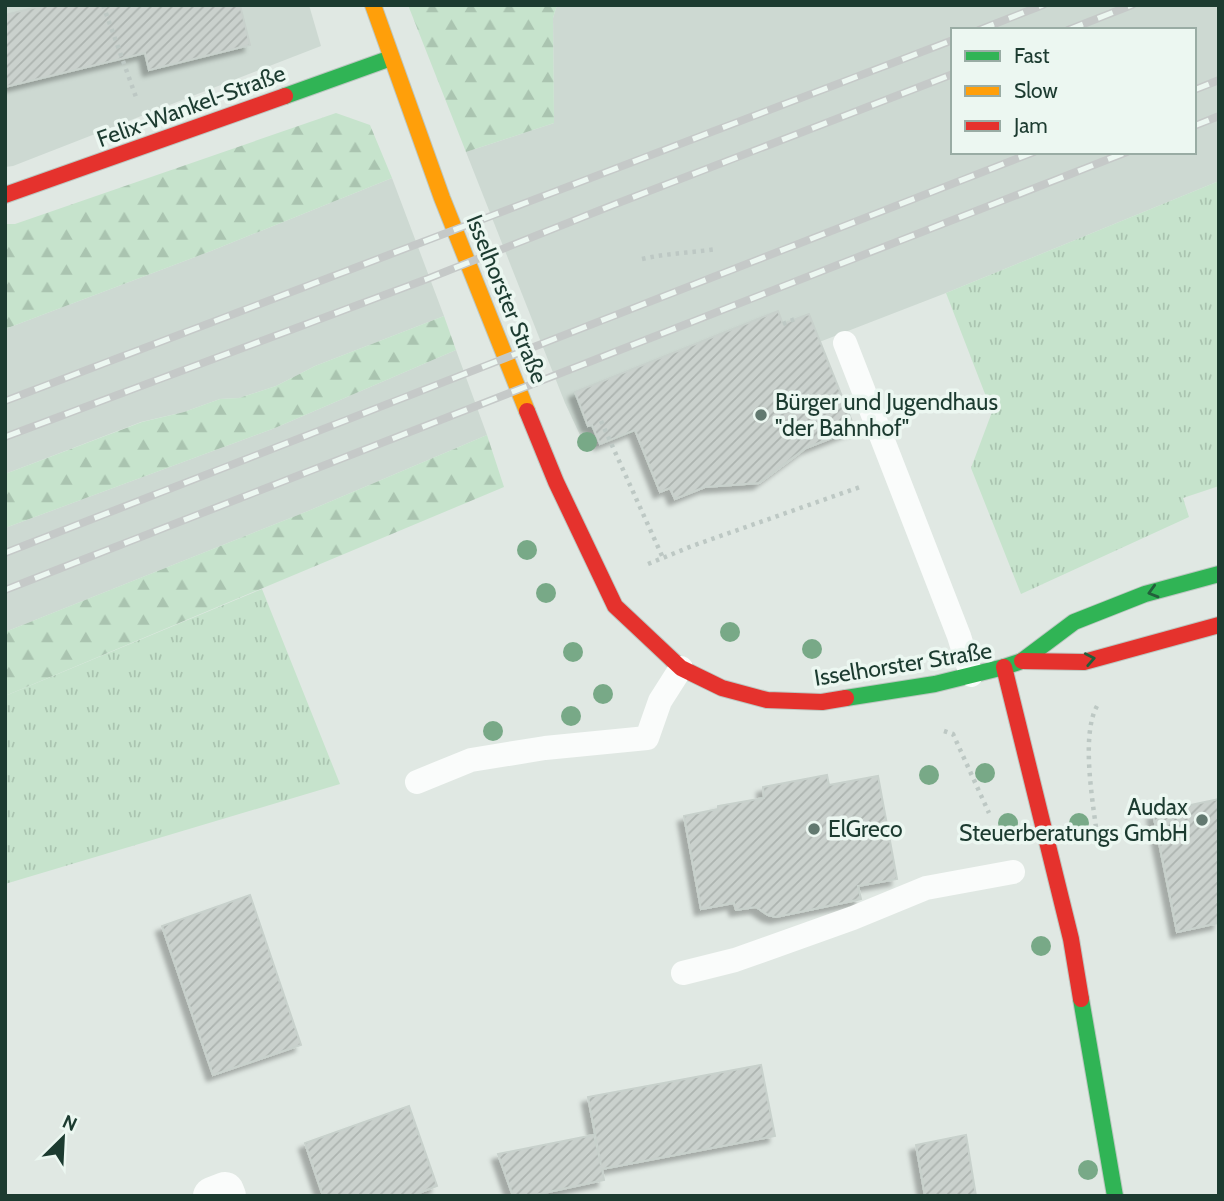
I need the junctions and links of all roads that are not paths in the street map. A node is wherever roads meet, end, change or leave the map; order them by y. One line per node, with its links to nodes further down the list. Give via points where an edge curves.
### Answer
1 (373, 5): 2 (street, Isselhorster Straße)
2 (391, 58): 3 (street, Felix-Wankel-Straße); 9 (street, Isselhorster Straße, via 551,469 603,582 615,606)
3 (5, 195)
4 (845, 343): 10 (lane)
5 (1219, 574): 7 (street, one-way to 7, via 1145,594 1074,622)
6 (1219, 625): 7 (street, one-way to 6, via 1084,662)
7 (1022, 661): 8 (street)
8 (1004, 667): 10 (street, Isselhorster Straße); 16 (street, Isselhorster Straße, via 1071,939)
9 (681, 668): 10 (street, Isselhorster Straße, via 722,688 767,700 808,702); 11 (lane, via 660,701 647,738 471,760)
10 (971, 676)
11 (417, 782)
12 (1013, 872): 13 (lane, via 926,888 735,960)
13 (683, 973)
14 (212, 1196): 15 (street, via 225,1191)
15 (227, 1196)
16 (1115, 1196)

